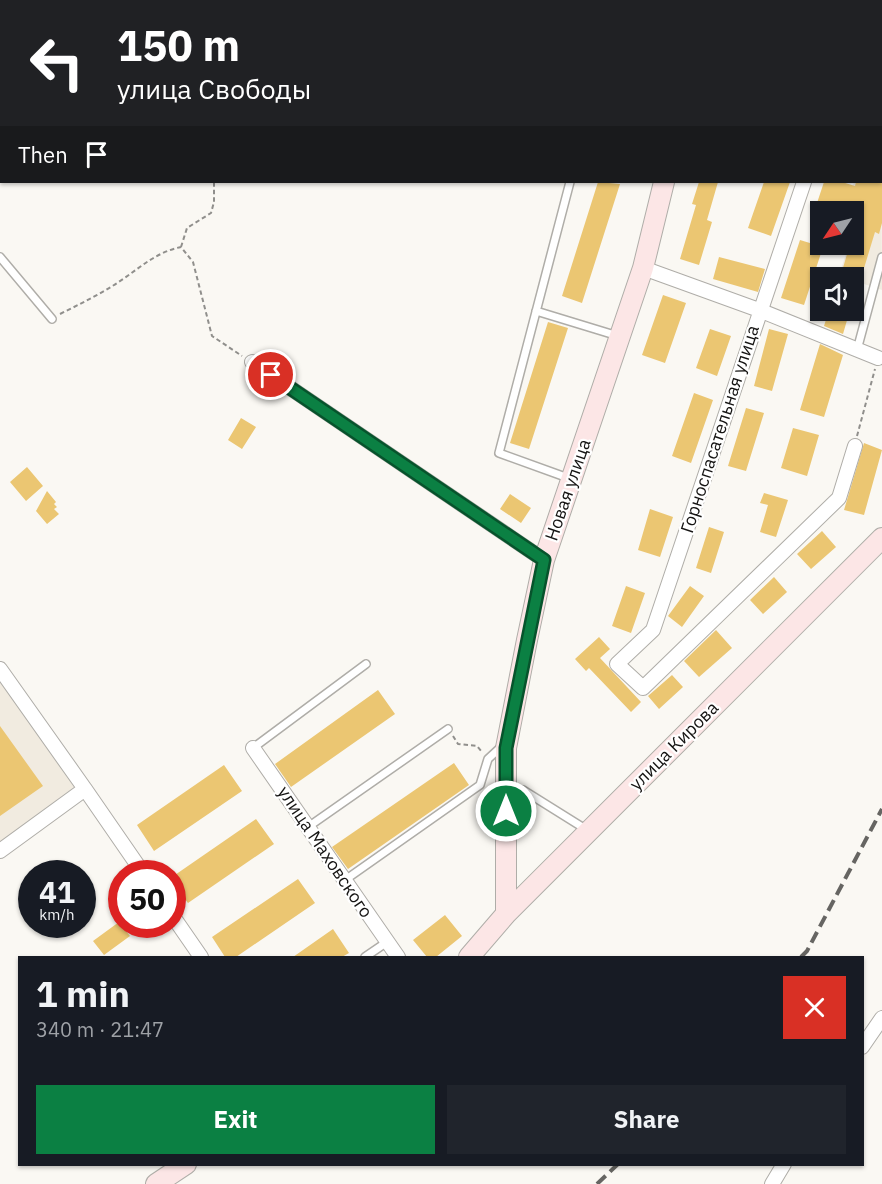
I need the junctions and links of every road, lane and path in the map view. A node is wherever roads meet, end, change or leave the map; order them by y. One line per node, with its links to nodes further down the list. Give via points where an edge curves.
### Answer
1 (214, 183): 5 (path, via 211,213 188,228)
2 (570, 183): 10 (lane)
3 (664, 183): 8 (main road, Новая улица)
4 (804, 183): 9 (street, Горноспасательная улица)
5 (181, 248): 11 (path, via 143,263 96,296); 15 (path, via 193,262 212,336)
6 (0, 257): 11 (lane)
7 (882, 257): 13 (lane)
8 (643, 268): 9 (street); 12 (main road, Новая улица)
9 (759, 310): 13 (street); 16 (street, Горноспасательная улица, via 653,630 617,664 643,688 839,498)
10 (536, 312): 12 (lane); 17 (lane, via 499,453)
11 (52, 319)
12 (621, 336): 17 (main road, Новая улица)
13 (857, 350): 14 (street)
14 (878, 358): 16 (path)
15 (252, 362): 19 (street)
16 (855, 446)
17 (572, 479): 19 (main road, Новая улица)
18 (882, 538): 29 (main road, улица Кирова)
19 (544, 560): 24 (main road, Новая улица)
20 (366, 664): 23 (lane)
21 (0, 669): 26 (street)
22 (448, 729): 25 (path, via 458,744 477,746); 28 (lane)
23 (253, 748): 28 (street, улица Маховского)
24 (506, 748): 25 (lane, via 501,747); 27 (main road, Новая улица)
25 (488, 759): 32 (lane, via 480,785)
26 (86, 789): 30 (street); 31 (street)
27 (506, 790): 29 (lane, via 523,790); 33 (main road, Новая улица)
28 (309, 827): 32 (street, улица Маховского)
29 (589, 832): 33 (main road, улица Кирова)
30 (0, 850)
31 (134, 860)
32 (345, 880): 35 (street, улица Маховского)
33 (506, 914): 39 (main road, улица Кирова)
34 (186, 935): 36 (street)
35 (387, 942): 37 (lane); 38 (street, улица Маховского)
36 (200, 956)
37 (366, 956)
38 (397, 956)
39 (470, 956)
40 (882, 1018): 41 (street)
41 (864, 1044)
42 (183, 1166): 44 (main road)
43 (783, 1166): 45 (street)
44 (156, 1184)
45 (772, 1184)

